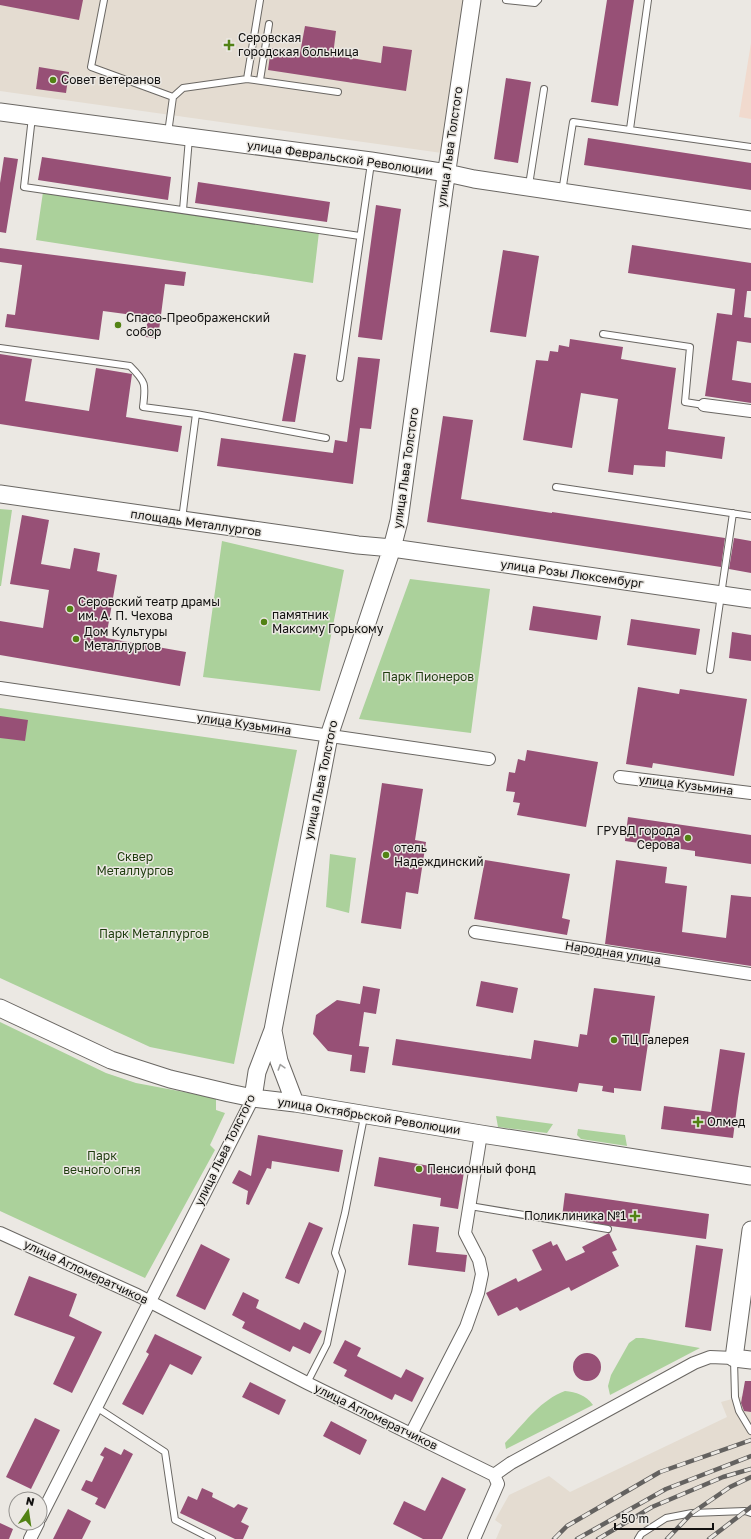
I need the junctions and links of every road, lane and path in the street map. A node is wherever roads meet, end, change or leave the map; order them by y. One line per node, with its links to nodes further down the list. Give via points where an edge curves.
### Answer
1 (104, 0): 12 (lane, via 91,67)
2 (260, 0): 8 (lane)
3 (472, 0): 20 (street, улица Льва Толстого)
4 (506, 0): 5 (lane, via 536,3)
5 (538, 0)
6 (648, 0): 15 (lane)
7 (269, 24): 9 (lane)
8 (247, 79): 9 (lane); 12 (lane, via 183,88)
9 (260, 80): 11 (lane)
10 (544, 89): 21 (lane)
11 (338, 92)
12 (173, 98): 16 (lane)
13 (0, 112): 14 (street, улица Февральской Революции)
14 (32, 117): 16 (street, улица Февральской Революции); 23 (lane, via 24,187)
15 (630, 129): 18 (lane); 22 (lane, via 573,122)
16 (168, 134): 17 (street, улица Февральской Революции)
17 (189, 137): 19 (street, улица Февральской Революции); 23 (lane)
18 (751, 147)
19 (371, 161): 20 (street, улица Февральской Революции); 25 (lane)
20 (447, 173): 21 (street, улица Февральской Революции); 38 (street, улица Льва Толстого, via 399,521)
21 (528, 187): 22 (street, улица Февральской Революции)
22 (562, 192): 24 (street, улица Февральской Революции)
23 (183, 210): 25 (lane)
24 (751, 220)
25 (360, 236): 28 (lane)
26 (603, 334): 29 (lane, via 690,347 685,402)
27 (0, 348): 31 (lane, via 130,366 141,377 146,388 143,407)
28 (340, 378)
29 (704, 405): 30 (street)
30 (751, 411)
31 (196, 414): 32 (lane); 37 (lane)
32 (326, 438)
33 (556, 488): 35 (lane)
34 (0, 494): 37 (street, площадь Металлургов)
35 (733, 513): 36 (lane); 39 (lane)
36 (751, 516)
37 (182, 521): 38 (street, площадь Металлургов)
38 (392, 548): 39 (street, улица Розы Люксембург); 43 (street, улица Льва Толстого)
39 (721, 594): 40 (street, улица Розы Люксембург); 41 (lane)
40 (751, 599)
41 (710, 670)
42 (0, 688): 43 (street, улица Кузьмина)
43 (329, 736): 44 (street, улица Кузьмина); 50 (street, улица Льва Толстого)
44 (488, 759)
45 (620, 777): 46 (street, улица Кузьмина)
46 (751, 793)
47 (475, 932): 48 (street, Народная улица)
48 (751, 974)
49 (0, 1008): 51 (street, улица Октябрьской Революции, via 111,1060 170,1079)
50 (272, 1030): 51 (street, улица Льва Толстого, via 258,1072); 52 (street, one-way to 50, via 279,1061)
51 (253, 1098): 52 (street, улица Октябрьской Революции); 60 (street, улица Льва Толстого)
52 (295, 1103): 53 (street, улица Октябрьской Революции)
53 (365, 1115): 54 (street, улица Октябрьской Революции); 63 (lane, via 346,1213 335,1253 342,1271 327,1344)
54 (481, 1134): 55 (street, улица Октябрьской Революции); 56 (street)
55 (751, 1176)
56 (470, 1206): 57 (lane); 66 (street, via 466,1233 479,1260 482,1274 478,1293 466,1327)
57 (608, 1229)
58 (751, 1230): 61 (street)
59 (0, 1233): 60 (street, улица Агломератчиков)
60 (149, 1301): 63 (street, улица Агломератчиков); 64 (street, улица Льва Толстого)
61 (734, 1358): 62 (street); 65 (lane, via 735,1397 739,1411); 67 (street, via 710,1357 694,1363)
62 (751, 1360)
63 (308, 1383): 66 (street, улица Агломератчиков)
64 (96, 1407): 68 (street, улица Льва Толстого); 70 (lane, via 165,1452 175,1520)
65 (751, 1431)
66 (411, 1434): 67 (street, улица Агломератчиков)
67 (494, 1475): 71 (street, via 498,1484)
68 (48, 1502)
69 (751, 1513): 72 (lane, via 692,1513 666,1518 641,1534)
70 (212, 1539)
71 (474, 1539)
72 (638, 1539)

